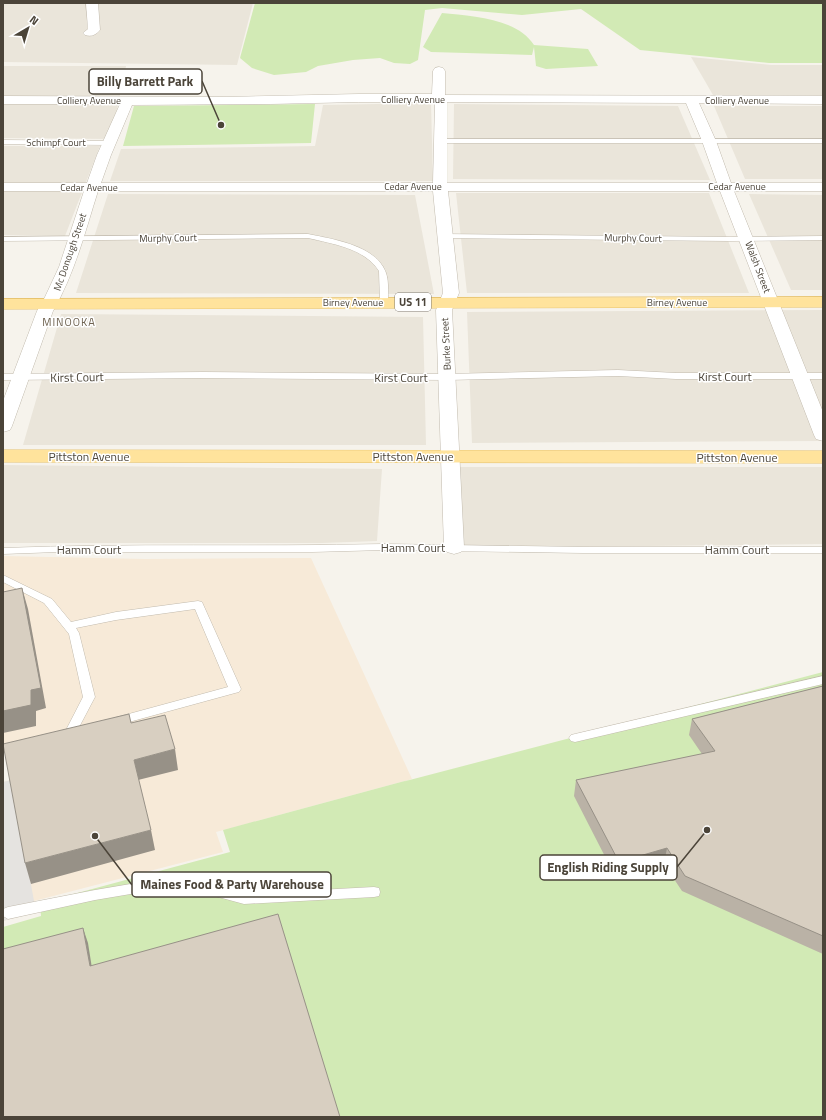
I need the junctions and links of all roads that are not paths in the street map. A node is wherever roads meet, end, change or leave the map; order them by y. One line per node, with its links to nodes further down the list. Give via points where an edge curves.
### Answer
1 (92, 3): 2 (street, via 94,30)
2 (89, 33)
3 (439, 71): 4 (street, Burke Street, via 438,93)
4 (441, 99): 6 (street, Colliery Avenue); 7 (street, Colliery Avenue); 9 (street, Burke Street)
5 (3, 100): 6 (street, Colliery Avenue)
6 (128, 100): 13 (street, Mc Donough Street)
7 (691, 100): 8 (street, Colliery Avenue); 10 (street, Walsh Street)
8 (823, 100)
9 (440, 141): 10 (lane); 14 (street, Burke Street)
10 (709, 141): 11 (lane); 15 (street, Walsh Street)
11 (823, 141)
12 (3, 142): 13 (lane, Schimpf Court)
13 (109, 143): 17 (street, Mc Donough Street)
14 (440, 186): 15 (street, Cedar Avenue); 17 (street, Cedar Avenue); 19 (street, Burke Street)
15 (725, 186): 18 (street, Cedar Avenue); 23 (street, Walsh Street)
16 (3, 187): 17 (street, Cedar Avenue)
17 (92, 187): 22 (street, Mc Donough Street)
18 (823, 187)
19 (444, 236): 23 (lane, Murphy Court); 25 (street, Burke Street, via 450,293)
20 (823, 238): 23 (lane, Murphy Court)
21 (3, 239): 22 (lane, Murphy Court)
22 (76, 239): 24 (lane, Murphy Court, via 308,236 358,250 374,260 383,272); 28 (street, Mc Donough Street)
23 (747, 239): 26 (street, Walsh Street)
24 (384, 302): 25 (main road, Birney Avenue / US 11); 28 (main road, Birney Avenue / US 11)
25 (447, 302): 26 (main road, Birney Avenue / US 11); 34 (street, Burke Street, via 444,310)
26 (771, 302): 27 (main road, Birney Avenue / US 11); 30 (street, Walsh Street)
27 (823, 302)
28 (50, 303): 29 (main road, Birney Avenue / US 11); 33 (street, Mc Donough Street)
29 (3, 304)
30 (800, 376): 31 (lane, Kirst Court); 34 (lane, Kirst Court, via 676,376 618,373); 36 (street, Walsh Street)
31 (823, 376)
32 (3, 377): 33 (lane, Kirst Court)
33 (21, 377): 34 (lane, Kirst Court); 35 (street, Mc Donough Street)
34 (447, 377): 38 (street, Burke Street)
35 (3, 426)
36 (823, 435)
37 (3, 456): 38 (main road, Pittston Avenue)
38 (450, 456): 39 (main road, Pittston Avenue); 40 (street, Burke Street)
39 (823, 457)
40 (454, 547): 41 (lane, Hamm Court); 42 (lane, Hamm Court)
41 (823, 550)
42 (3, 551)
43 (3, 578): 44 (lane, via 48,601)
44 (69, 626): 46 (lane, via 198,604 235,689); 47 (lane, via 74,632 89,697 68,731)
45 (823, 680): 48 (lane)
46 (106, 723)
47 (85, 727)
48 (575, 738)
49 (374, 892): 50 (lane, via 244,899 178,881)
50 (8, 913)

